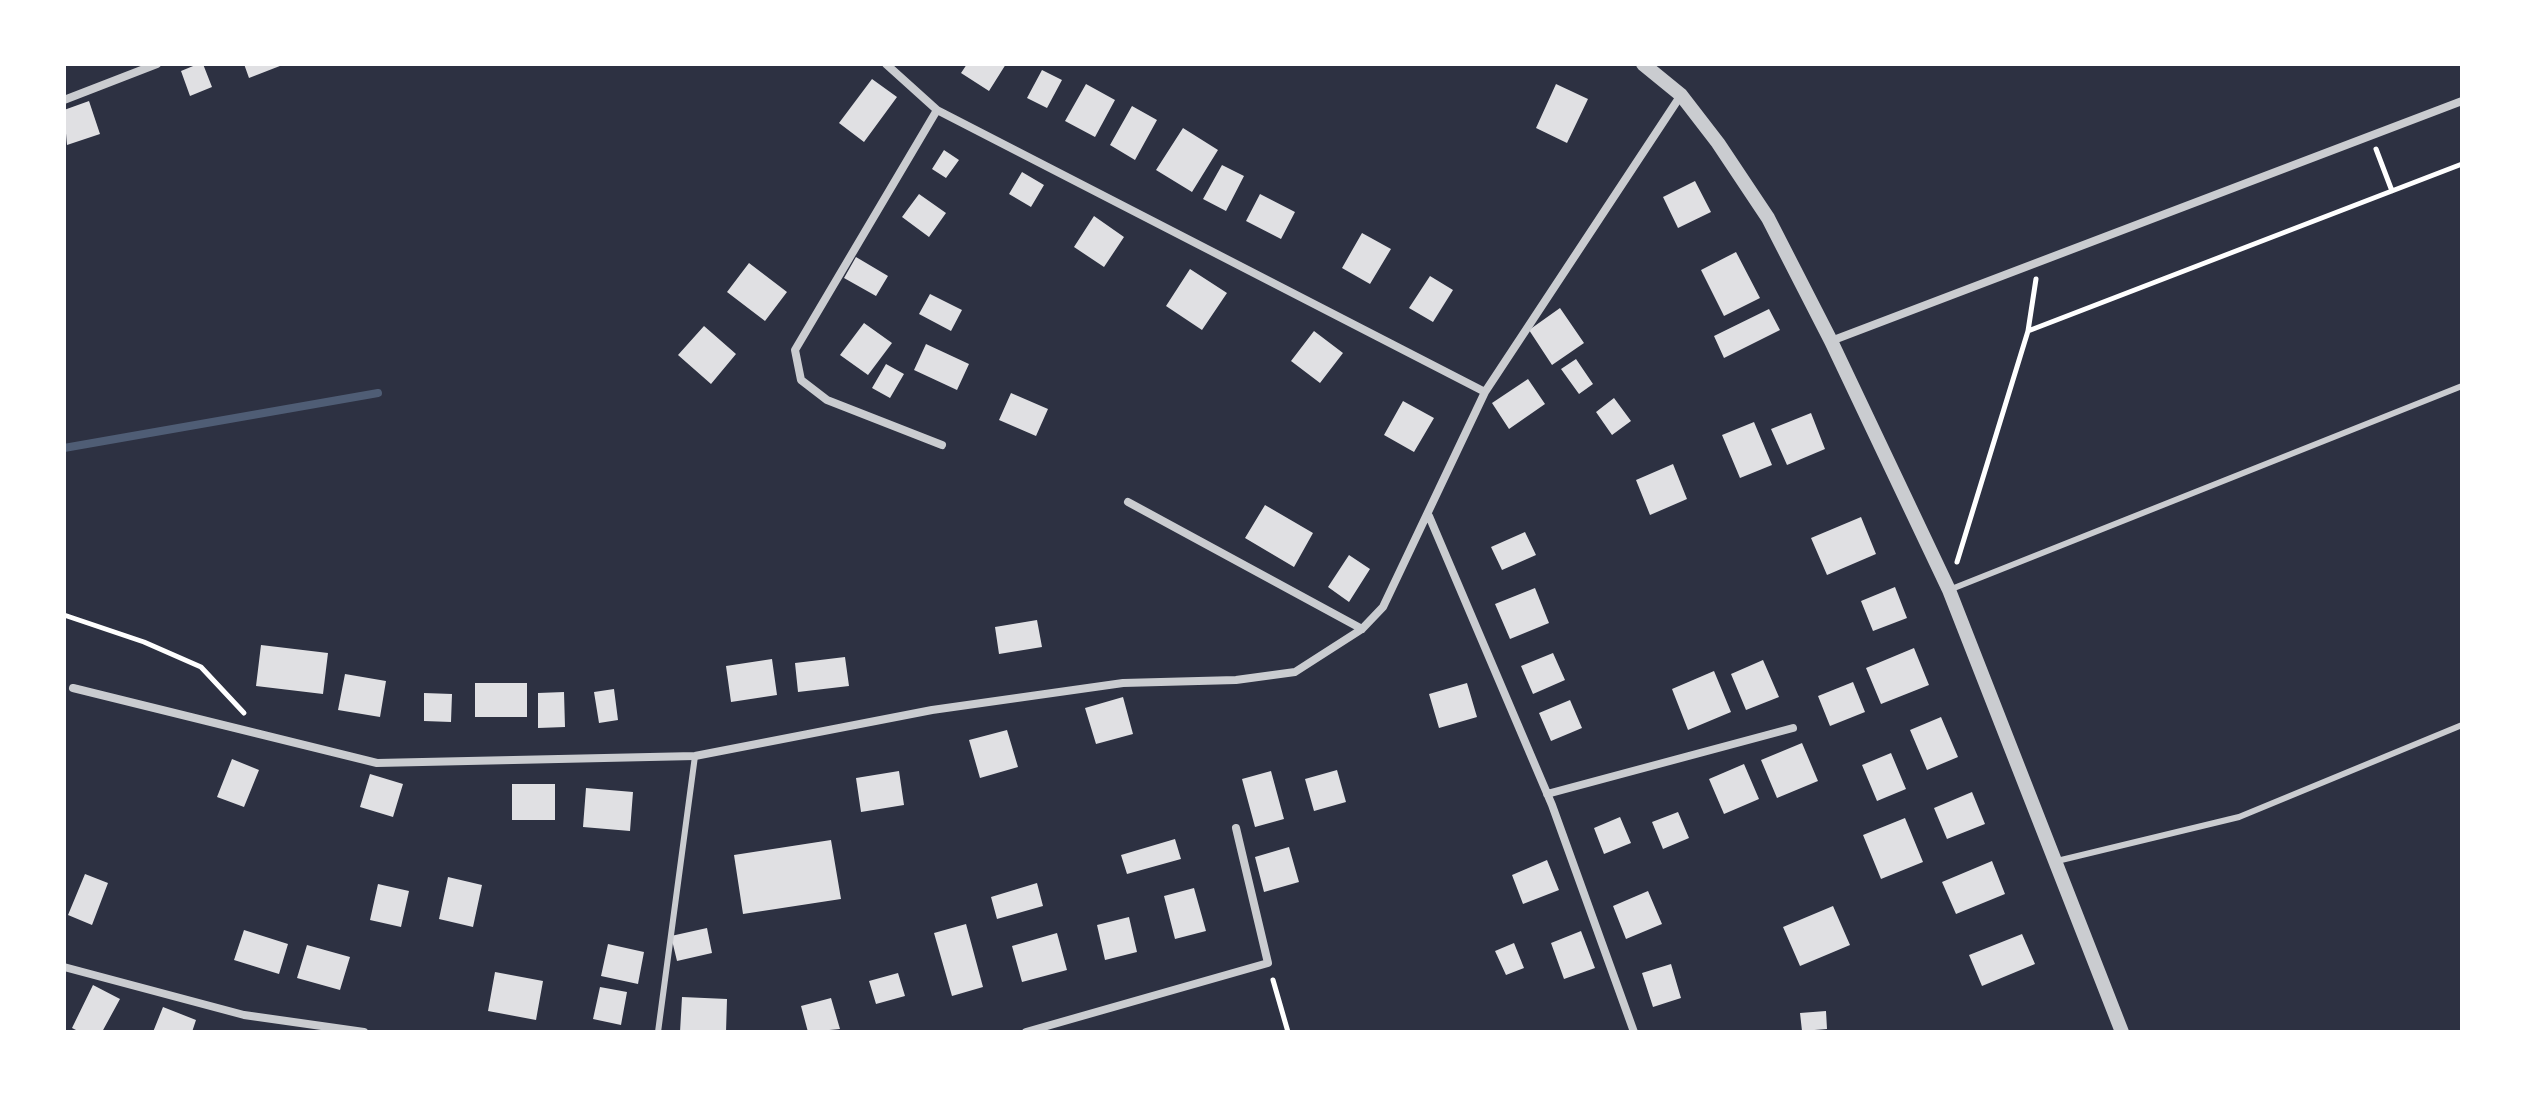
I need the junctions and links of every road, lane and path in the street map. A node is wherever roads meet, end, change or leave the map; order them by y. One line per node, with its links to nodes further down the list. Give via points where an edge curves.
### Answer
1 (157, 64): 5 (street)
2 (886, 64): 7 (street)
3 (1643, 64): 4 (street)
4 (1681, 95): 13 (street, via 1768,218); 15 (street)
5 (64, 100)
6 (2462, 101): 8 (street)
7 (937, 110): 15 (street); 16 (street, via 795,350 801,380 827,400)
8 (2371, 137): 10 (path); 11 (street)
9 (2462, 164): 10 (path)
10 (2392, 191): 12 (path)
11 (2039, 260): 12 (path); 13 (street)
12 (2028, 331): 19 (path)
13 (1831, 341): 19 (street)
14 (2462, 386): 19 (lane)
15 (1485, 392): 18 (street)
16 (942, 445)
17 (1128, 502): 21 (street)
18 (1429, 516): 21 (street, via 1383,607); 27 (street)
19 (1949, 590): 29 (street)
20 (64, 615): 25 (path, via 201,667 235,699)
21 (1362, 629): 26 (street, via 1295,672 1236,680 1123,683 961,705)
22 (73, 688): 25 (street)
23 (2462, 725): 29 (lane, via 2239,817)
24 (1793, 728): 27 (street)
25 (258, 734): 26 (street, via 377,763)
26 (695, 756): 33 (lane)
27 (1547, 794): 36 (street)
28 (1236, 828): 30 (street)
29 (2056, 861): 37 (street)
30 (1268, 963): 34 (street); 35 (path)
31 (64, 967): 32 (street, via 244,1015)
32 (364, 1032)
33 (658, 1032)
34 (1026, 1032)
35 (1288, 1032)
36 (1634, 1032)
37 (2122, 1032)

